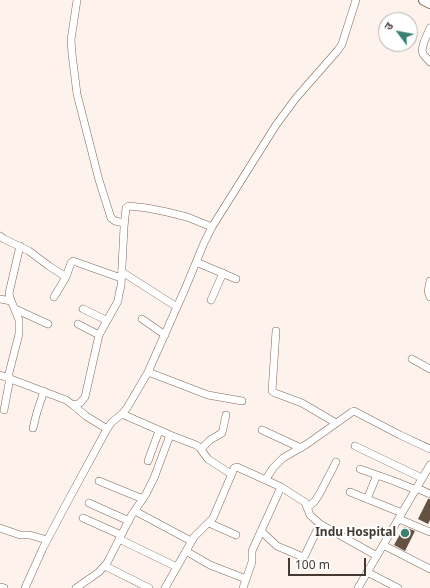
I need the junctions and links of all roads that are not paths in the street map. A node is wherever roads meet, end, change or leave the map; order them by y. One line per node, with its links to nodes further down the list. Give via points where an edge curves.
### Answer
1 (77, 0): 7 (street, via 71,40 77,94 99,180 112,218)
2 (356, 0): 8 (street, via 342,44 276,125)
3 (424, 0): 4 (highway)
4 (430, 3)
5 (430, 28): 6 (street, via 422,50)
6 (430, 62)
7 (124, 223): 8 (street, via 125,210 129,206 176,214); 13 (street)
8 (212, 227): 11 (street)
9 (0, 236): 10 (street)
10 (20, 246): 14 (street); 21 (street, via 9,293)
11 (196, 262): 12 (street); 22 (street)
12 (223, 273): 15 (street); 20 (street)
13 (121, 275): 14 (street, via 72,261); 22 (street); 26 (street, via 118,301)
14 (66, 277): 18 (street)
15 (236, 279)
16 (430, 281): 17 (street)
17 (430, 297)
18 (54, 298)
19 (0, 299): 21 (street)
20 (211, 300)
21 (11, 301): 23 (street)
22 (177, 307): 31 (street)
23 (14, 309): 27 (street); 36 (street, via 19,320 19,334)
24 (83, 309): 26 (street)
25 (142, 319): 31 (street)
26 (106, 320): 30 (street)
27 (48, 324)
28 (78, 324): 30 (street)
29 (276, 331): 43 (street, via 272,391 302,403)
30 (99, 335): 39 (street, via 85,397 80,403)
31 (165, 335): 34 (street)
32 (412, 360): 33 (street)
33 (430, 369)
34 (148, 372): 38 (street, via 208,395); 41 (street)
35 (0, 374): 36 (street)
36 (9, 378): 37 (street); 40 (street)
37 (44, 391): 39 (street); 44 (street)
38 (242, 401)
39 (73, 405): 45 (street)
40 (4, 410)
41 (122, 414): 45 (street); 46 (street)
42 (226, 415): 51 (street, via 222,433 212,438)
43 (336, 423): 50 (street); 52 (street, via 354,411)
44 (33, 428)
45 (107, 429): 81 (street)
46 (159, 430): 48 (street); 53 (street)
47 (262, 430): 50 (street)
48 (170, 435): 51 (street); 67 (street)
49 (356, 446): 59 (street)
50 (301, 448): 60 (street, via 277,463)
51 (201, 449): 57 (street, via 208,459)
52 (430, 449)
53 (148, 461)
54 (336, 462): 69 (street, via 315,501)
55 (430, 465): 59 (street)
56 (360, 469): 58 (street)
57 (231, 474): 60 (street, via 234,468 239,467); 74 (street)
58 (377, 475): 63 (street); 66 (street)
59 (422, 478): 63 (street)
60 (266, 480): 62 (street)
61 (99, 481): 67 (street)
62 (282, 487): 69 (street, via 304,501); 77 (street)
63 (416, 489): 65 (street); 71 (street)
64 (350, 492): 66 (street)
65 (430, 494)
66 (367, 499): 71 (street)
67 (143, 500): 70 (street)
68 (89, 503): 73 (street)
69 (307, 508): 75 (street, via 310,515)
70 (135, 511): 73 (street); 82 (street)
71 (400, 516): 78 (street); 83 (street)
72 (82, 518): 80 (street)
73 (129, 520): 80 (street)
74 (209, 523): 79 (street); 82 (street)
75 (320, 524): 77 (street, via 303,556 277,546); 85 (street)
76 (0, 528): 81 (street, via 20,536 30,535)
77 (261, 530): 90 (street, via 252,550 252,562)
78 (430, 532)
79 (236, 535)
80 (120, 537): 86 (street); 87 (street)
81 (47, 540): 94 (street)
82 (191, 541): 84 (street)
83 (383, 545): 85 (street); 88 (street)
84 (186, 551): 87 (street); 90 (street, via 210,565)
85 (377, 556): 89 (street)
86 (105, 566): 92 (street); 95 (street)
87 (177, 567): 96 (street)
88 (430, 569)
89 (367, 572): 98 (street); 99 (street)
90 (246, 579): 97 (street)
91 (0, 586): 93 (street)
92 (80, 587)
93 (4, 588)
94 (25, 588)
95 (149, 588)
96 (165, 588)
97 (243, 588)
98 (358, 588)
99 (398, 588)

